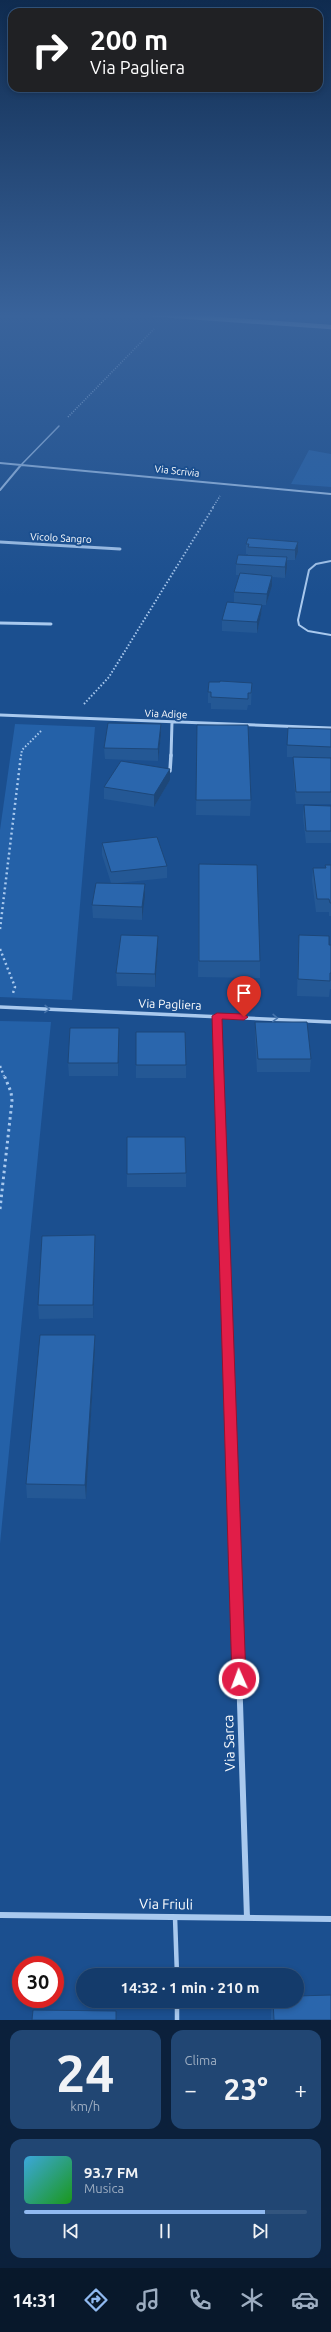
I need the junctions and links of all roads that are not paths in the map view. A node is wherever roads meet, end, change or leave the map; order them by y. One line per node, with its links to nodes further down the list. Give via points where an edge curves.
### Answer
1 (59, 426): 3 (lane)
2 (0, 463): 3 (street, Via Scrivia)
3 (21, 465): 4 (street); 5 (street, Via Scrivia)
4 (0, 490)
5 (331, 494)
6 (0, 542): 7 (street, Vicolo Sangro)
7 (120, 549)
8 (331, 562): 11 (lane, via 316,564 309,570 298,620 299,625 308,631)
9 (0, 622): 10 (street)
10 (51, 624)
11 (331, 635)
12 (0, 715): 13 (street, Via Adige)
13 (172, 722): 14 (street, Via Adige); 15 (street)
14 (331, 728)
15 (170, 771)
16 (0, 1007): 17 (street, Via Pagliera, one-way to 17)
17 (217, 1016): 18 (street, Via Pagliera, one-way to 18); 21 (street, Via Sarca)
18 (331, 1022)
19 (0, 1915): 20 (street, Via Friuli)
20 (174, 1916): 21 (street, Via Friuli); 23 (lane)
21 (247, 1918): 22 (street, Via Friuli)
22 (331, 1919)
23 (177, 1968)
24 (177, 2008): 25 (lane)
25 (177, 2020)

